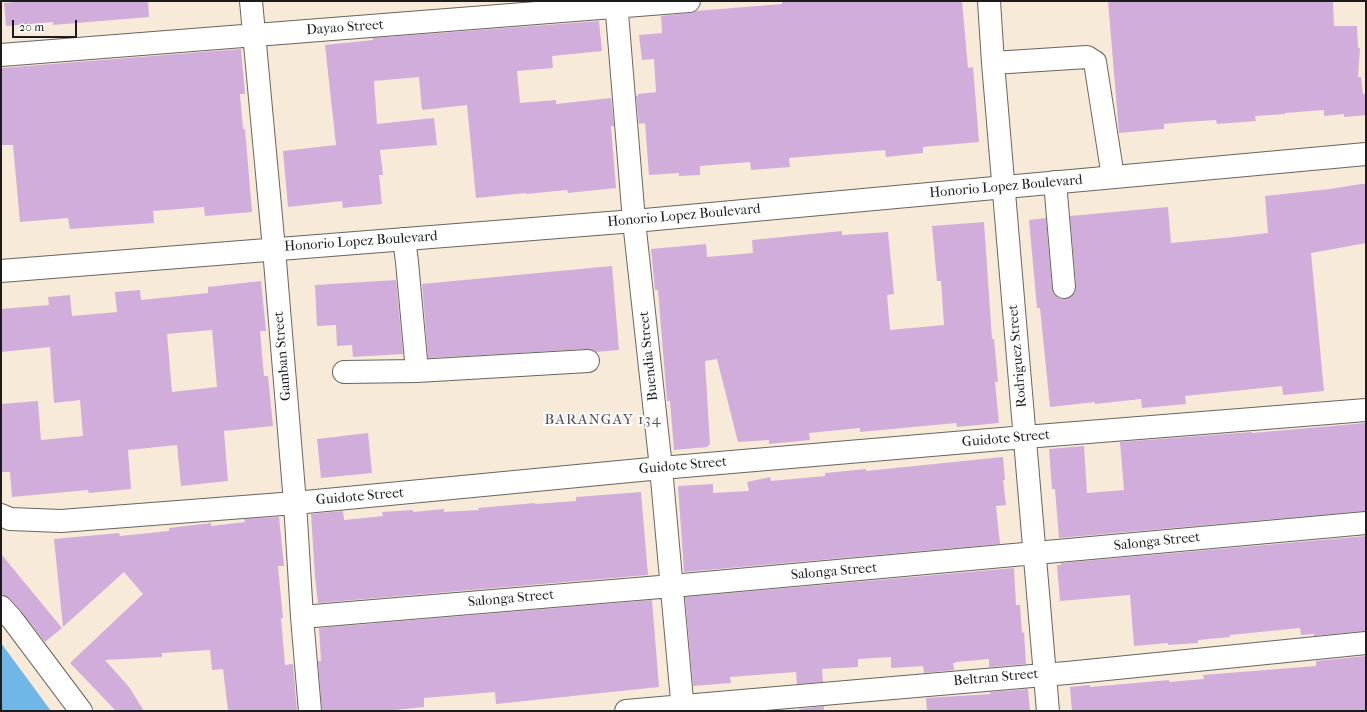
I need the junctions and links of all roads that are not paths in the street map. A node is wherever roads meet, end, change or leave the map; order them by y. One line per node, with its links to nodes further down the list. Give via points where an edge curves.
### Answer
1 (252, 1): 5 (street, Gamban Street)
2 (689, 1): 4 (street, Dayao Street)
3 (989, 1): 7 (street, Rodriguez Street)
4 (616, 4): 5 (street, Dayao Street); 12 (street, Buendia Street)
5 (255, 35): 6 (street, Dayao Street); 14 (street, Gamban Street)
6 (1, 55)
7 (993, 63): 9 (street, via 1087,57 1095,62); 11 (street, Rodriguez Street)
8 (1366, 154): 9 (street, Honorio Lopez Boulevard)
9 (1113, 177): 10 (street, Honorio Lopez Boulevard)
10 (1055, 182): 11 (street, Honorio Lopez Boulevard); 16 (street)
11 (1004, 187): 12 (street, Honorio Lopez Boulevard); 21 (street, Rodriguez Street)
12 (634, 221): 13 (street, Honorio Lopez Boulevard); 22 (street, Buendia Street)
13 (404, 239): 14 (street, Honorio Lopez Boulevard); 18 (street)
14 (274, 249): 15 (street, Honorio Lopez Boulevard); 23 (street, Gamban Street)
15 (1, 271)
16 (1064, 287)
17 (588, 361): 18 (street)
18 (417, 371): 19 (street)
19 (344, 372)
20 (1366, 410): 21 (street, Guidote Street)
21 (1025, 437): 22 (street, Guidote Street); 26 (street, Rodriguez Street)
22 (661, 468): 23 (street, Guidote Street); 27 (street, Buendia Street)
23 (295, 503): 24 (street, Guidote Street, via 61,521 10,519); 29 (street, Gamban Street)
24 (1, 514)
25 (1366, 523): 26 (street, Salonga Street)
26 (1035, 554): 27 (street, Salonga Street); 31 (street, Rodriguez Street)
27 (672, 586): 29 (street, Salonga Street); 32 (street, Buendia Street)
28 (1, 607): 33 (street)
29 (302, 617): 34 (street, Gamban Street)
30 (1366, 642): 31 (street, Beltran Street)
31 (1045, 674): 32 (street, Beltran Street); 36 (street, Rodriguez Street)
32 (682, 708): 35 (street, Beltran Street)
33 (81, 711)
34 (310, 711)
35 (626, 711)
36 (1048, 711)

